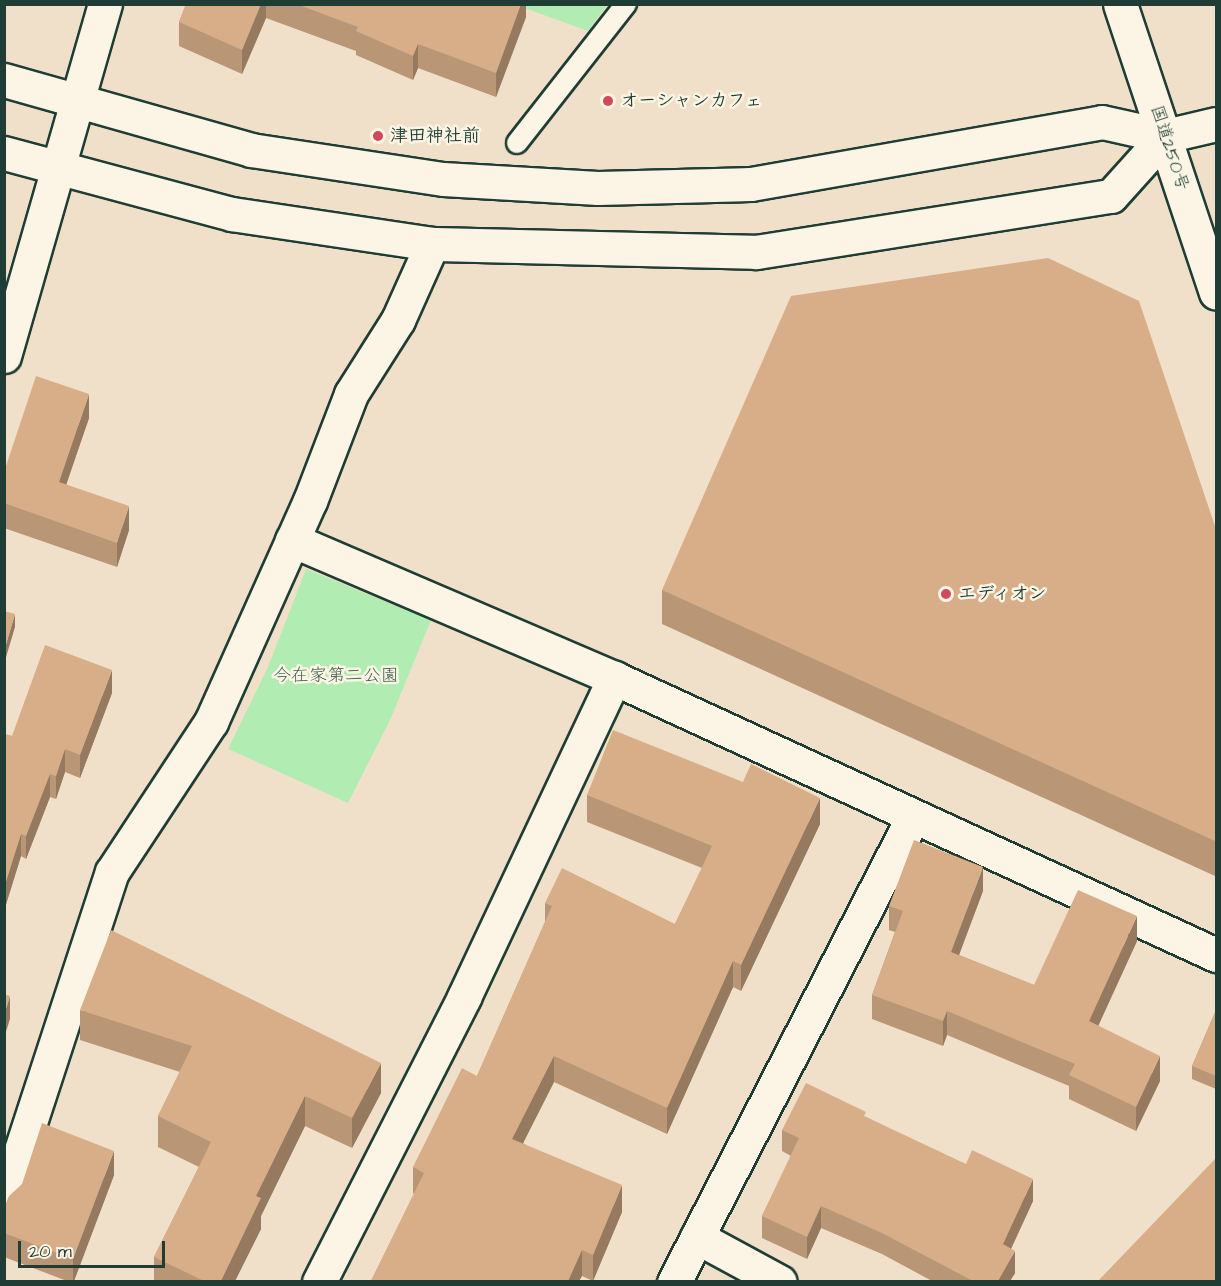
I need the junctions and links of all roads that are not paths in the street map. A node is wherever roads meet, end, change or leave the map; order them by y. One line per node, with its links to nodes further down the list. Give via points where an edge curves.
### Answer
1 (105, 4): 5 (main road)
2 (626, 4): 8 (lane)
3 (1120, 4): 7 (main road, 国道250号)
4 (4, 80): 5 (main road)
5 (78, 102): 7 (main road, via 251,150 347,167 443,179 598,188 751,184 1102,123); 10 (main road)
6 (1216, 124): 7 (main road)
7 (1165, 136): 11 (main road, via 1111,196 756,252); 12 (main road, 国道250号)
8 (517, 143)
9 (4, 153): 10 (main road)
10 (58, 170): 11 (main road, via 232,214); 13 (main road)
11 (432, 244): 14 (main road, via 398,320 351,394)
12 (1216, 292)
13 (4, 356)
14 (292, 540): 15 (main road); 18 (main road, via 211,722 112,872)
15 (614, 678): 16 (main road); 20 (main road, via 464,997)
16 (913, 817): 17 (main road); 19 (main road)
17 (1216, 955)
18 (4, 1202)
19 (697, 1237): 21 (main road); 22 (main road)
20 (319, 1281)
21 (674, 1281)
22 (780, 1281)

